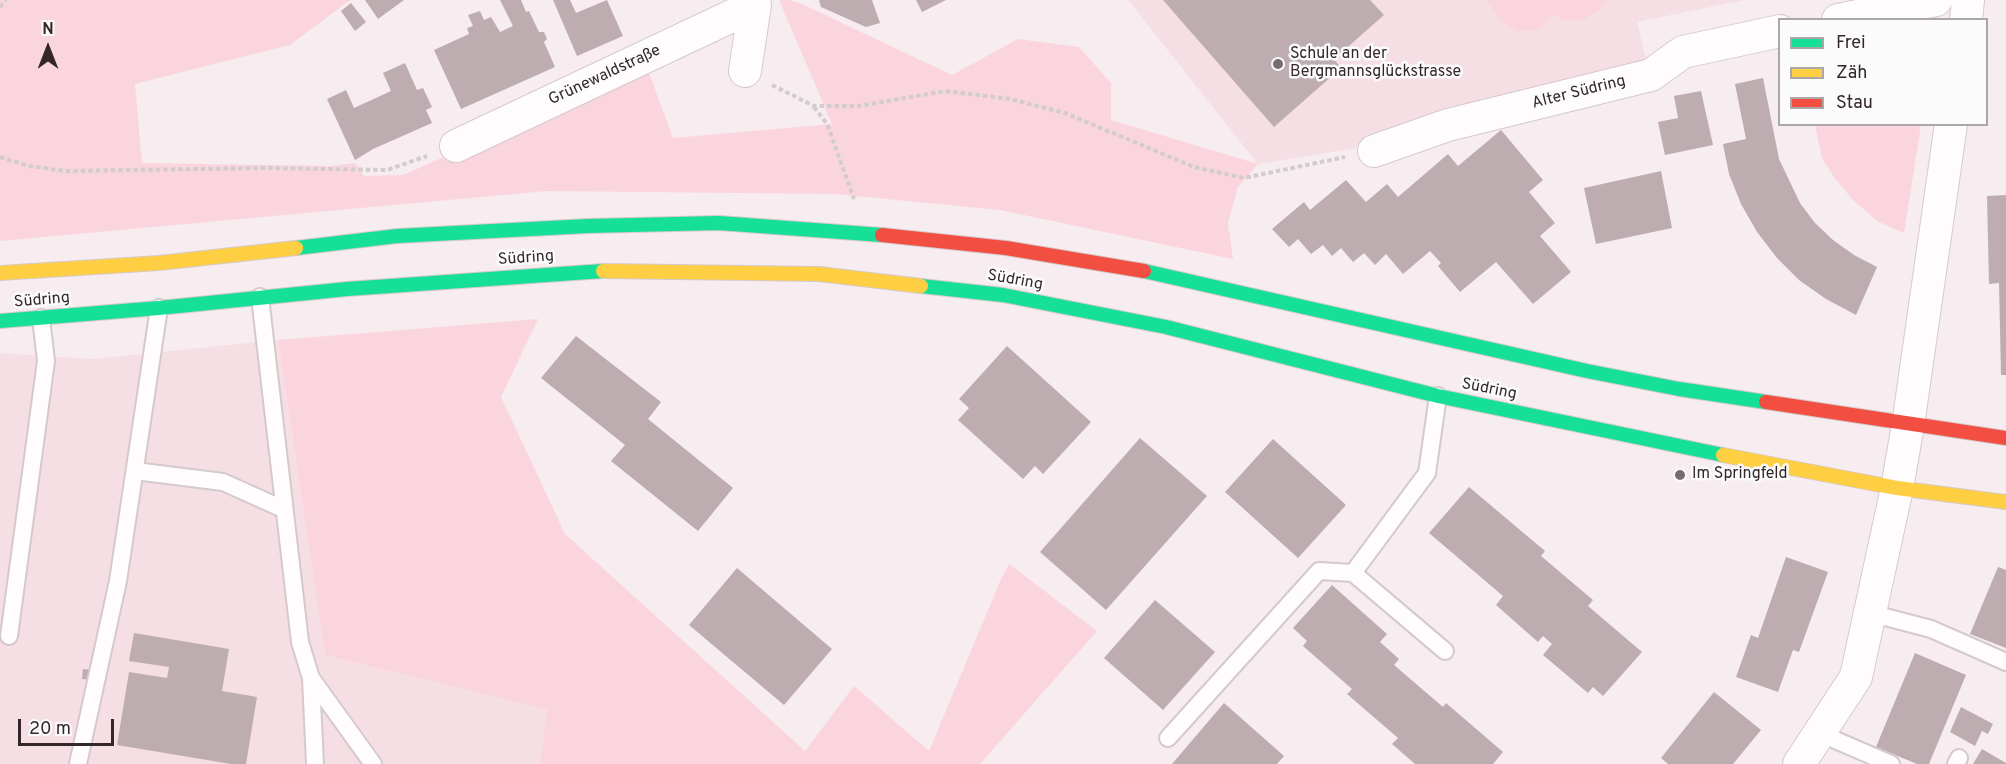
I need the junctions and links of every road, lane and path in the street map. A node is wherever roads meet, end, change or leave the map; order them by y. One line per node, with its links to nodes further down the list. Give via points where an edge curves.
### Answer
1 (6, 0): 5 (path)
2 (1936, 0): 6 (street)
3 (1968, 0): 7 (street)
4 (754, 3): 9 (street, Grünewaldstraße); 12 (street, Grünewaldstraße)
5 (0, 7)
6 (1848, 18)
7 (1966, 18)
8 (1778, 31): 13 (street, Alter Südring, via 1683,52 1651,75 1448,125)
9 (745, 71): 10 (path)
10 (814, 106): 13 (path, via 859,106 945,91 1010,99 1065,113 1194,167 1244,178); 15 (path, via 827,124)
11 (1951, 126): 22 (street)
12 (456, 146): 14 (path, via 387,170 65,171)
13 (1374, 151)
14 (0, 157)
15 (867, 233): 16 (main road, Südring, via 719,223 588,226 397,236 159,263); 22 (main road, Südring, via 1006,248 1157,273 1587,371)
16 (0, 273)
17 (260, 297): 18 (main road, Südring); 21 (main road, Südring, via 594,271 819,274 1003,295 1166,327); 27 (lane)
18 (159, 308): 19 (main road, Südring); 24 (lane)
19 (41, 318): 20 (main road, Südring); 30 (lane, via 46,361)
20 (0, 321)
21 (1438, 396): 25 (main road, Südring); 28 (lane, via 1427,473)
22 (1908, 425): 23 (main road, Südring); 25 (street)
23 (2006, 438)
24 (135, 471): 27 (lane, via 223,482); 37 (lane, via 118,581)
25 (1897, 488): 26 (main road, Südring); 29 (street)
26 (2006, 502)
27 (283, 509): 33 (lane, via 300,642)
28 (1353, 573): 31 (lane); 36 (lane, via 1319,571)
29 (1870, 613): 32 (lane, via 1931,629); 35 (street, via 1856,677)
30 (9, 636)
31 (1445, 651)
32 (2006, 662)
33 (311, 678): 34 (lane); 40 (lane)
34 (315, 721): 38 (lane); 39 (lane)
35 (1819, 733): 41 (street); 42 (lane)
36 (1168, 738)
37 (78, 764)
38 (309, 764)
39 (315, 764)
40 (373, 764)
41 (1799, 764)
42 (1892, 764)

